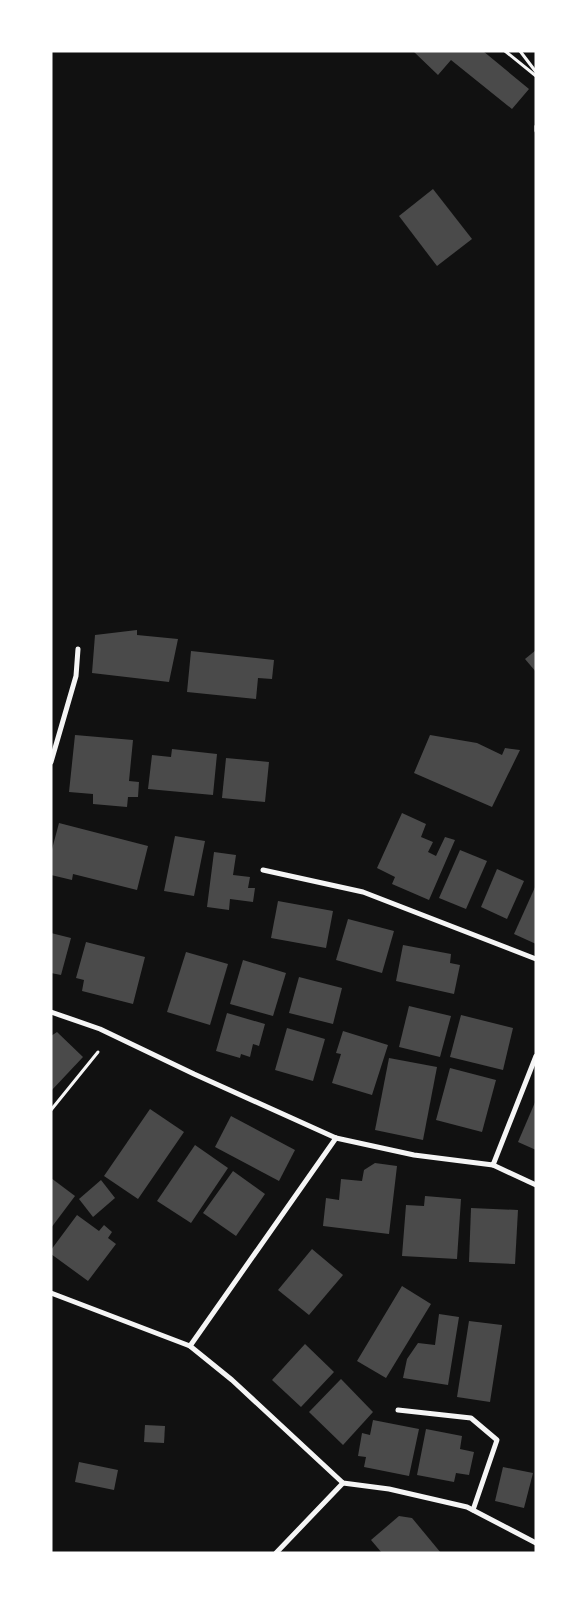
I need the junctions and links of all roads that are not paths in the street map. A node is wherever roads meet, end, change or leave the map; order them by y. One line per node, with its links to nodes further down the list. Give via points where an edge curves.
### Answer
1 (78, 649): 2 (street, via 76,676)
2 (51, 762)
3 (263, 870): 4 (street, via 363,892)
4 (536, 959)
5 (51, 1012): 7 (street, via 112,1035)
6 (536, 1056): 8 (street)
7 (336, 1138): 8 (street, via 414,1155); 11 (street)
8 (492, 1165): 9 (street)
9 (536, 1185)
10 (51, 1293): 11 (street)
11 (190, 1346): 13 (street, via 232,1380)
12 (398, 1410): 14 (street, via 471,1418 497,1440)
13 (343, 1483): 14 (street, via 389,1489); 16 (street)
14 (473, 1510): 15 (street)
15 (536, 1543)
16 (276, 1553)

